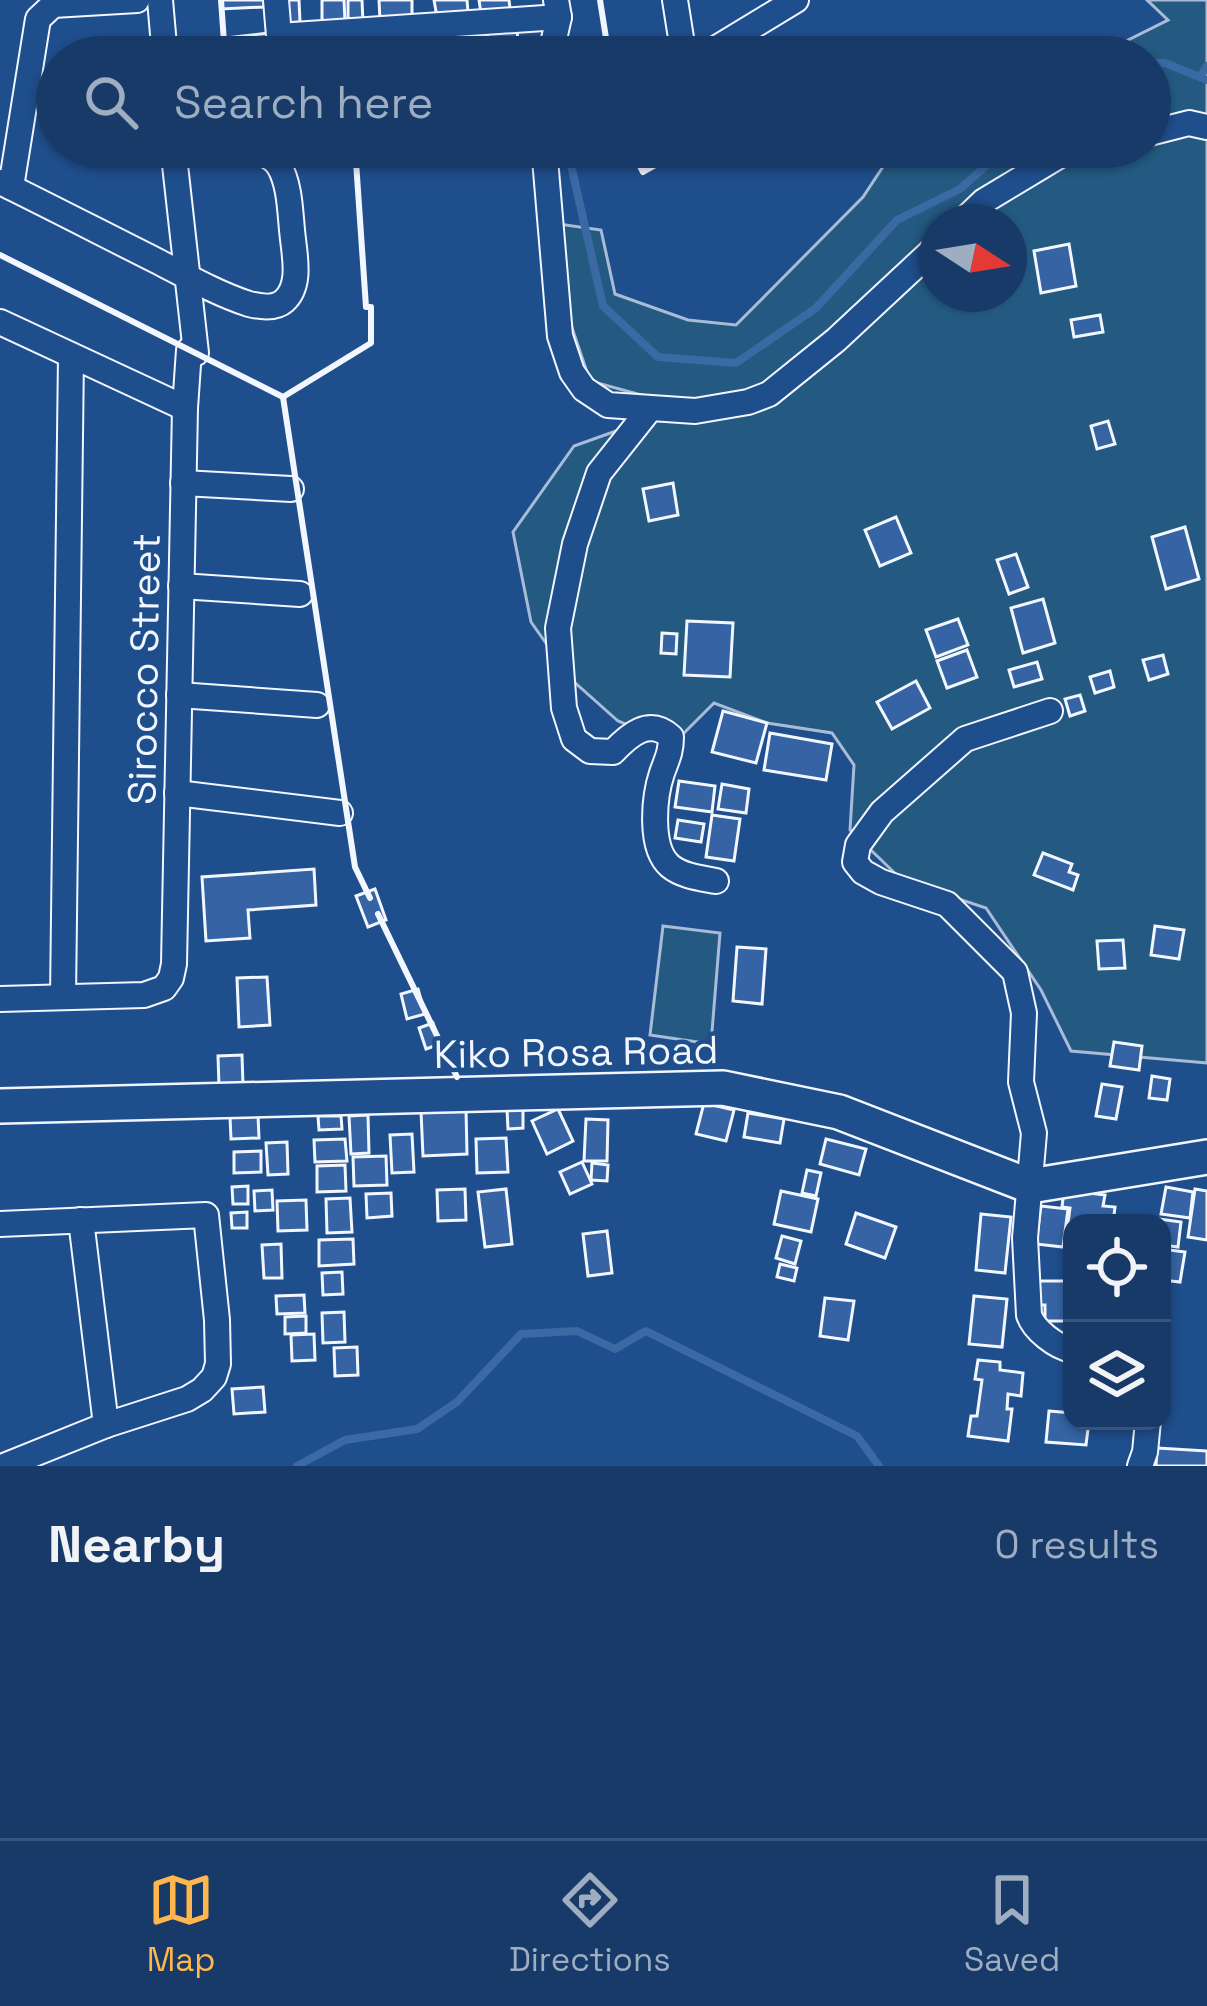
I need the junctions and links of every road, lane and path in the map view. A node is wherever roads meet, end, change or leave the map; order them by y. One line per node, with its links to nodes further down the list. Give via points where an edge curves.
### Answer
1 (136, 0): 14 (street, via 53,5 38,20)
2 (160, 0): 7 (street)
3 (276, 0): 6 (street, via 279,36)
4 (675, 0): 8 (street)
5 (796, 0): 9 (street)
6 (558, 9)
7 (163, 36)
8 (681, 36)
9 (737, 36)
10 (175, 168): 17 (street, Sirocco Street)
11 (280, 168): 17 (street, via 296,270 284,301 250,304)
12 (546, 168): 21 (street, via 560,336 572,372 608,406)
13 (1039, 168): 15 (street)
14 (5, 184): 17 (street)
15 (981, 204)
16 (919, 263): 21 (street, via 769,394 724,408)
17 (188, 277): 20 (street, Sirocco Street, via 193,351)
18 (0, 322): 19 (street)
19 (71, 356): 20 (street); 32 (street)
20 (185, 407): 22 (street, Sirocco Street)
21 (649, 410): 31 (street, via 599,473 575,544 558,628 564,708 574,739 590,751 613,752 652,727 671,736 656,839 667,864)
22 (184, 483): 23 (street); 24 (street, Sirocco Street)
23 (291, 489)
24 (182, 586): 25 (street); 26 (street, Sirocco Street)
25 (301, 594)
26 (179, 695): 27 (street); 29 (street, Sirocco Street)
27 (317, 704)
28 (1051, 711): 36 (street, via 965,739 882,812 855,862 881,882 947,904 1015,972 1024,1013 1021,1082 1034,1133)
29 (177, 793): 30 (street); 32 (street, Sirocco Street, via 174,964 164,988)
30 (340, 813)
31 (716, 881)
32 (63, 997): 33 (street)
33 (0, 998)
34 (0, 1106): 36 (street, Kiko Rosa Road, via 723,1088 839,1112)
35 (1207, 1157): 36 (street)
36 (1030, 1186): 39 (street, via 1029,1315)
37 (81, 1220): 38 (street); 40 (street); 40 (street, via 206,1215 214,1377 187,1399)
38 (0, 1224)
39 (1063, 1347)
40 (106, 1424): 42 (street)
41 (1147, 1430): 43 (street)
42 (4, 1466)
43 (1140, 1466)

